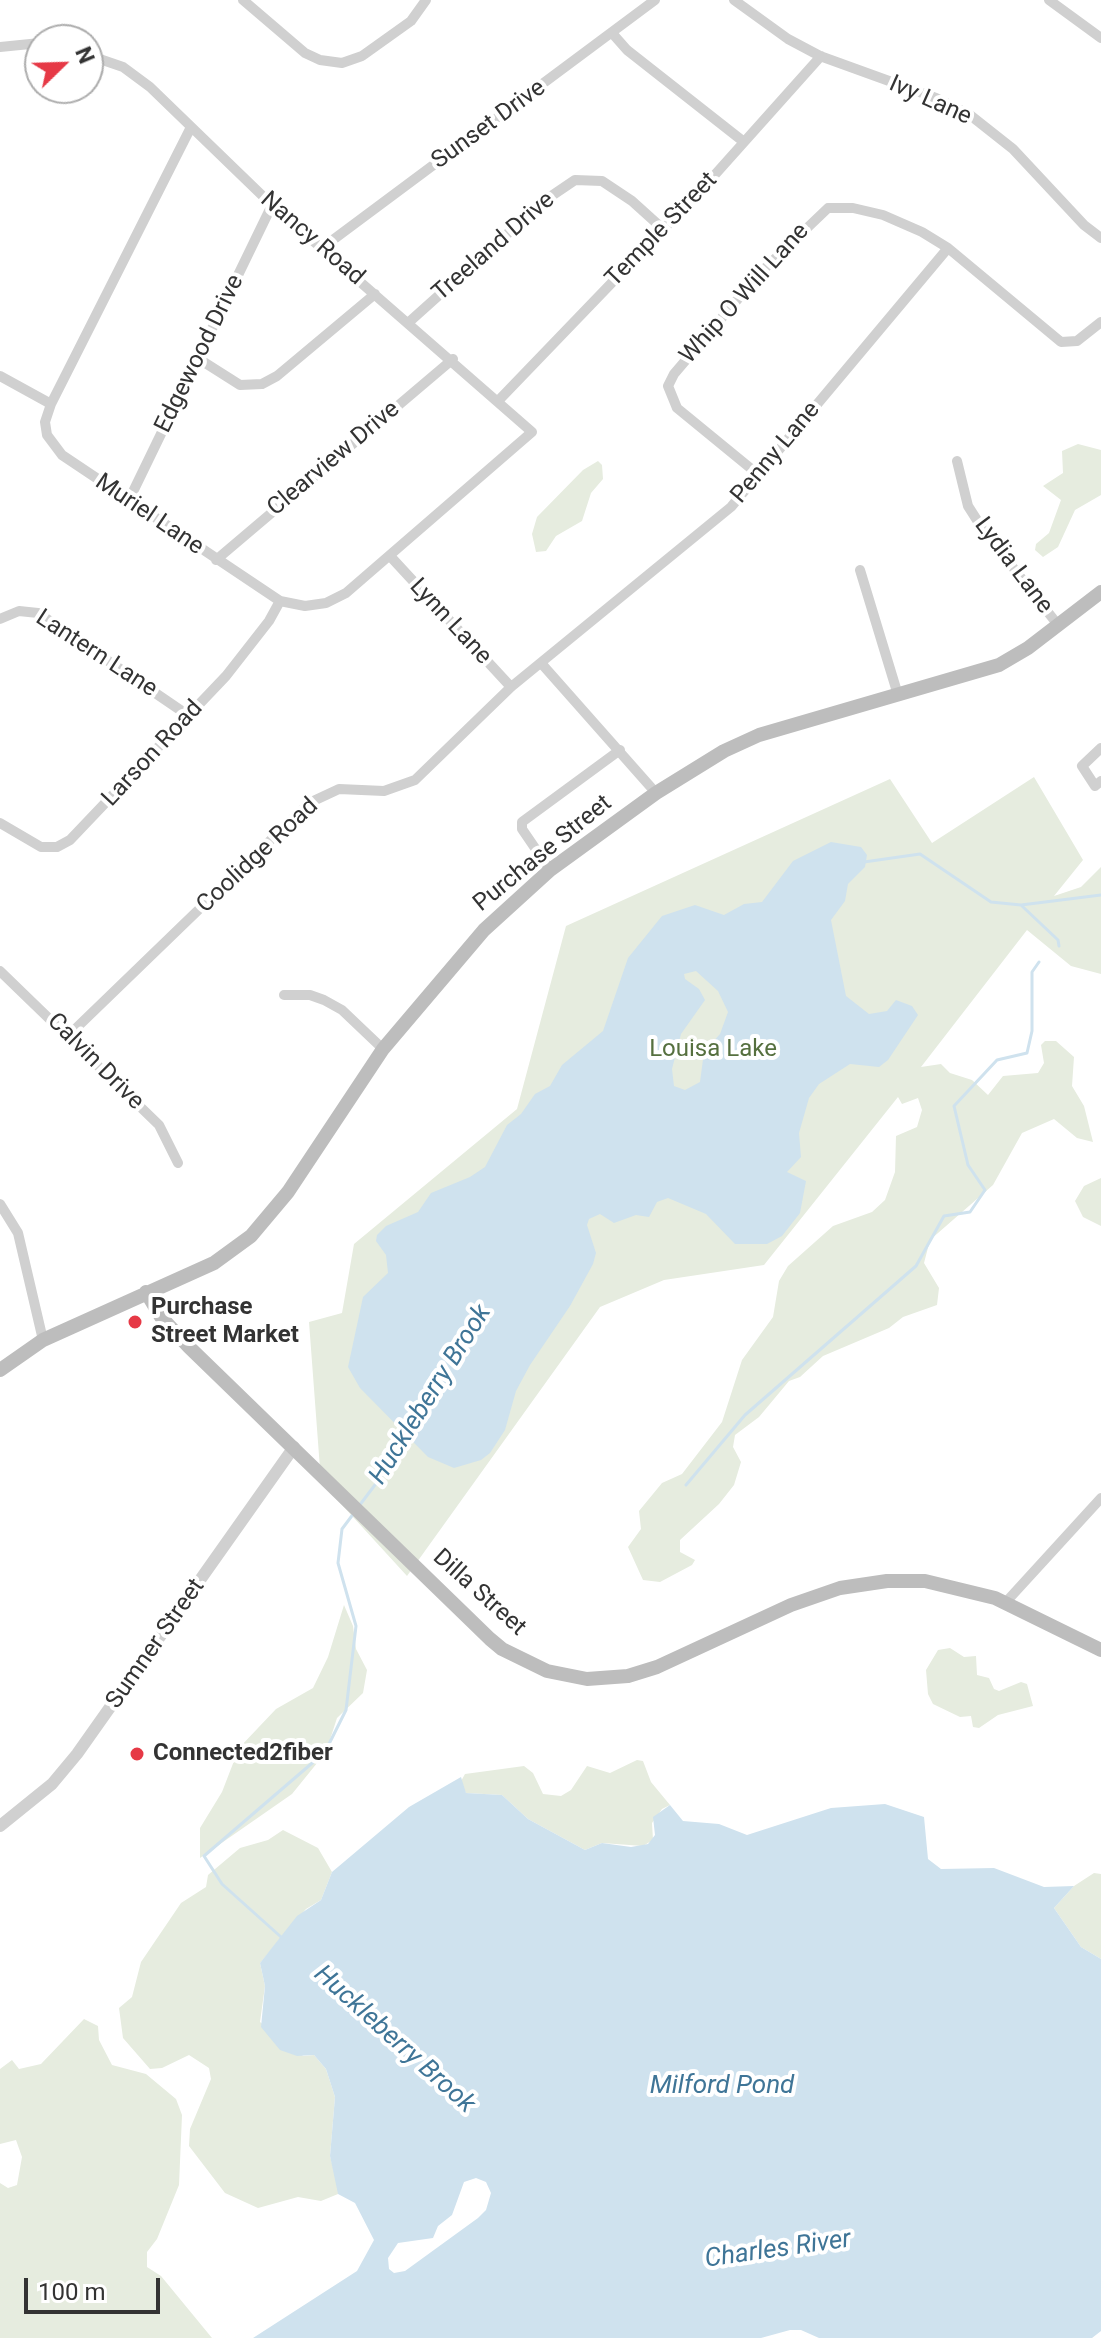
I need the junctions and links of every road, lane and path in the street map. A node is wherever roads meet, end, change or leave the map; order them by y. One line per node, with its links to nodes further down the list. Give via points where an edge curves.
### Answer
1 (243, 0): 2 (street, via 305,53 342,63 362,56 411,21)
2 (426, 0)
3 (655, 0): 6 (street, Sunset Drive)
4 (734, 0): 10 (street, Ivy Lane)
5 (1049, 0): 7 (street)
6 (612, 33): 13 (street); 17 (street, Sunset Drive)
7 (1101, 38)
8 (24, 45): 9 (street)
9 (0, 47)
10 (821, 56): 13 (street, Temple Street); 16 (street, Ivy Lane, via 970,115 1013,149)
11 (104, 61): 12 (street, Nancy Road, via 135,74)
12 (191, 127): 14 (street, Nancy Road); 26 (street, Muriel Lane)
13 (744, 142): 15 (street, Temple Street)
14 (272, 205): 17 (street, Nancy Road); 22 (street, Edgewood Drive)
15 (663, 229): 21 (street, Treeland Drive, via 602,181 575,180 544,201); 25 (street, Temple Street)
16 (1101, 238)
17 (322, 248): 19 (street, Nancy Road)
18 (948, 248): 20 (street, Whip O Will Lane, via 1061,342 1077,341); 29 (street, Penny Lane); 29 (street, Whip O Will Lane, via 883,215 828,208 760,273 674,374 668,386 674,405)
19 (375, 294): 21 (street, Nancy Road); 22 (street, via 262,384 240,385)
20 (1101, 322)
21 (408, 323): 23 (street, Nancy Road)
22 (199, 359): 30 (street, Edgewood Drive)
23 (453, 359): 25 (street, Nancy Road); 32 (street, Clearview Drive)
24 (0, 376): 26 (street)
25 (499, 400): 27 (street, Nancy Road)
26 (51, 404): 30 (street, Muriel Lane, via 45,422 51,444)
27 (532, 432): 31 (street, Muriel Lane)
28 (957, 461): 37 (street, Lydia Lane, via 968,506)
29 (760, 476): 38 (street, Penny Lane, via 731,507)
30 (128, 502): 32 (street, Muriel Lane)
31 (390, 556): 35 (street, Muriel Lane, via 326,603); 39 (street, Lynn Lane)
32 (216, 560): 35 (street, Muriel Lane)
33 (860, 570): 40 (street)
34 (1101, 592): 37 (main road, Purchase Street)
35 (280, 601): 41 (street, Larson Road, via 256,639)
36 (0, 619): 41 (street, Lantern Lane, via 19,611 38,613)
37 (1058, 625): 40 (main road, Purchase Street, via 999,665)
38 (541, 663): 39 (street, Coolidge Road); 43 (street)
39 (511, 687): 50 (street, Coolidge Road, via 410,784 384,791 339,789 309,803)
40 (898, 695): 45 (main road, Purchase Street, via 759,735)
41 (189, 716): 46 (street, Larson Road, via 65,844 33,845)
42 (1101, 748): 44 (street, via 1082,766 1095,786)
43 (620, 750): 45 (street); 47 (street, via 522,822)
44 (1101, 781)
45 (656, 793): 47 (main road, Purchase Street)
46 (0, 823)
47 (550, 870): 51 (main road, Purchase Street, via 484,930)
48 (0, 971): 50 (street, Calvin Drive)
49 (284, 995): 51 (street, via 324,1000)
50 (69, 1035): 52 (street, Calvin Drive, via 159,1125)
51 (383, 1049): 54 (main road, Purchase Street, via 288,1192 251,1236 214,1263)
52 (178, 1163)
53 (0, 1204): 55 (street, via 18,1233)
54 (146, 1292): 55 (main road, Purchase Street); 57 (main road, Dilla Street, via 180,1337)
55 (43, 1340): 56 (main road, Purchase Street)
56 (0, 1370)
57 (294, 1447): 59 (main road, Dilla Street, via 502,1649 547,1671 587,1679 628,1676 791,1605 857,1584 925,1581); 61 (street, Sumner Street, via 77,1754 52,1784)
58 (1101, 1498): 59 (street)
59 (1006, 1602): 60 (main road, Dilla Street)
60 (1101, 1650)
61 (0, 1826)

